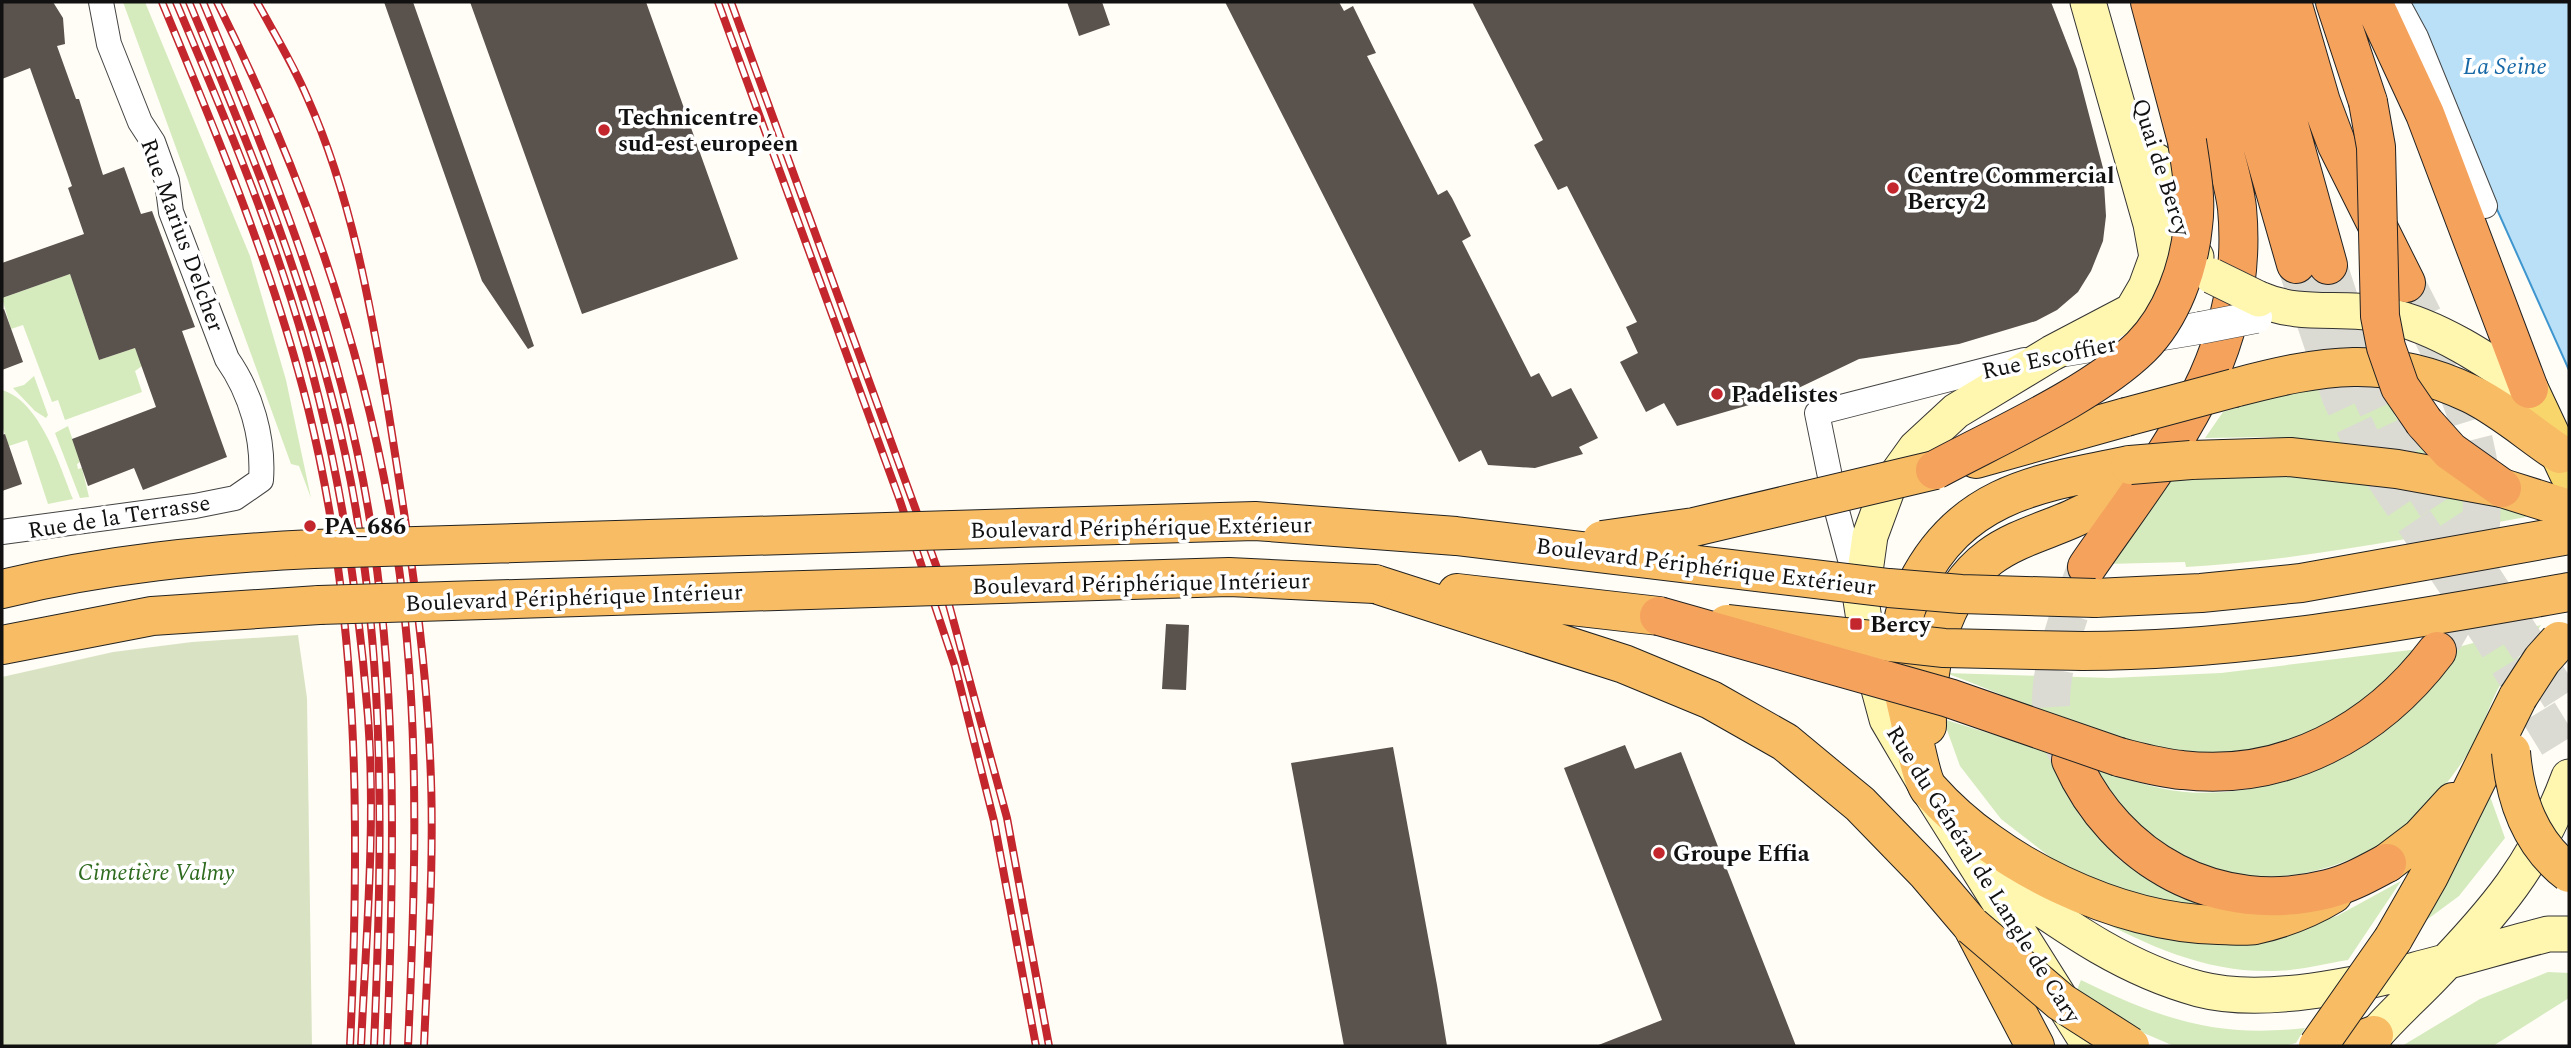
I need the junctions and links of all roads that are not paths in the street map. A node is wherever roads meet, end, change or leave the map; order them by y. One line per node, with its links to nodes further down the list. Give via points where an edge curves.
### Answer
1 (102, 2): 22 (street, Rue Marius Delcher, via 109,44 140,122 153,142 167,181 171,212 228,359 255,415 261,480)
2 (2088, 2): 15 (main road, Quai de Bercy, via 2157,257 2132,311)
3 (2112, 2): 14 (main road, Quai de Bercy, bridge, via 2153,150 2188,247 2212,276)
4 (2150, 2): 19 (highway, bridge, via 2187,141 2194,199 2194,224 2179,285 2142,346 2100,380)
5 (2186, 2): 20 (highway, via 2236,207 2234,306 2219,353 2179,436)
6 (2221, 2): 7 (highway, via 2312,265)
7 (2255, 2)
8 (2292, 2): 13 (highway, via 2337,145)
9 (2335, 2): 21 (highway, bridge, via 2368,102 2376,147 2380,316 2400,387 2449,451)
10 (2373, 2): 16 (highway, via 2425,114)
11 (2397, 2): 12 (street, via 2416,37)
12 (2485, 206)
13 (2406, 283)
14 (2266, 308): 15 (street, Rue Escoffier, bridge, via 2200,328); 16 (main road, Quai de Bercy, via 2386,315 2479,354)
15 (2052, 353): 17 (street, Rue Escoffier); 31 (main road, Quai de Bercy, via 1956,411 1916,448 1888,487 1879,511 1870,536)
16 (2529, 389): 18 (main road)
17 (1817, 413): 31 (street, Rue du Général de Langle de Cary)
18 (2565, 464): 19 (highway, bridge, via 2471,394 2378,366 2345,365 2303,369)
19 (1936, 470): 26 (highway, bridge, via 1694,527)
20 (2137, 475): 21 (highway, bridge, via 2192,460 2290,457 2397,469); 27 (highway); 40 (highway, via 2030,487 1961,523 1931,555 1900,632 1898,673)
21 (2517, 494): 23 (highway)
22 (236, 498): 24 (street, Rue de la Terrasse)
23 (2569, 509)
24 (2, 532)
25 (2557, 537): 27 (highway, Boulevard Périphérique Extérieur, via 2301,583 2201,593)
26 (1552, 548): 27 (highway, Boulevard Périphérique Extérieur, bridge, via 1961,594); 29 (highway, Boulevard Périphérique Extérieur, bridge, via 1416,532 1255,522 217,554 131,563)
27 (2091, 582)
28 (1375, 584): 32 (highway, Boulevard Périphérique Intérieur); 34 (highway, Boulevard Périphérique Intérieur, bridge, via 1229,577 319,605 152,616); 44 (highway, via 1624,664 1722,706 1785,742 1860,804)
29 (2, 589)
30 (2561, 593): 32 (highway, Boulevard Périphérique Intérieur, bridge, via 2310,636 2083,651 1944,648)
31 (1861, 600): 40 (main road, Rue du Général de Langle de Cary, via 1887,719)
32 (1659, 616): 35 (highway, bridge, via 1949,698 2119,757 2163,768 2211,772 2270,766 2306,756 2362,725 2416,679)
33 (2569, 634): 36 (highway, bridge, via 2542,660)
34 (2, 645)
35 (2437, 652)
36 (2518, 697): 38 (highway); 42 (highway, bridge, via 2511,752 2514,783 2533,834)
37 (2071, 760): 43 (highway, via 2084,790 2109,824 2169,871 2215,889 2266,896 2328,889)
38 (2478, 774): 43 (highway, via 2420,838); 51 (highway, bridge, via 2393,939)
39 (2569, 777): 46 (main road, via 2523,873)
40 (1927, 787): 41 (main road, Rue du Général de Langle de Cary); 43 (highway, via 1978,833 2038,873 2109,906 2190,924 2253,925 2314,906)
41 (1976, 864): 46 (main road, via 2089,942 2142,969 2201,990 2258,995 2326,989); 49 (main road, Rue du Général de Langle de Cary)
42 (2569, 873)
43 (2353, 881)
44 (1972, 926): 48 (highway); 50 (highway, bridge, via 2061,1002)
45 (2569, 934): 46 (main road, via 2547,934)
46 (2448, 960): 47 (main road)
47 (2362, 1043)
48 (2035, 1046)
49 (2090, 1046)
50 (2130, 1046)
51 (2318, 1046)

